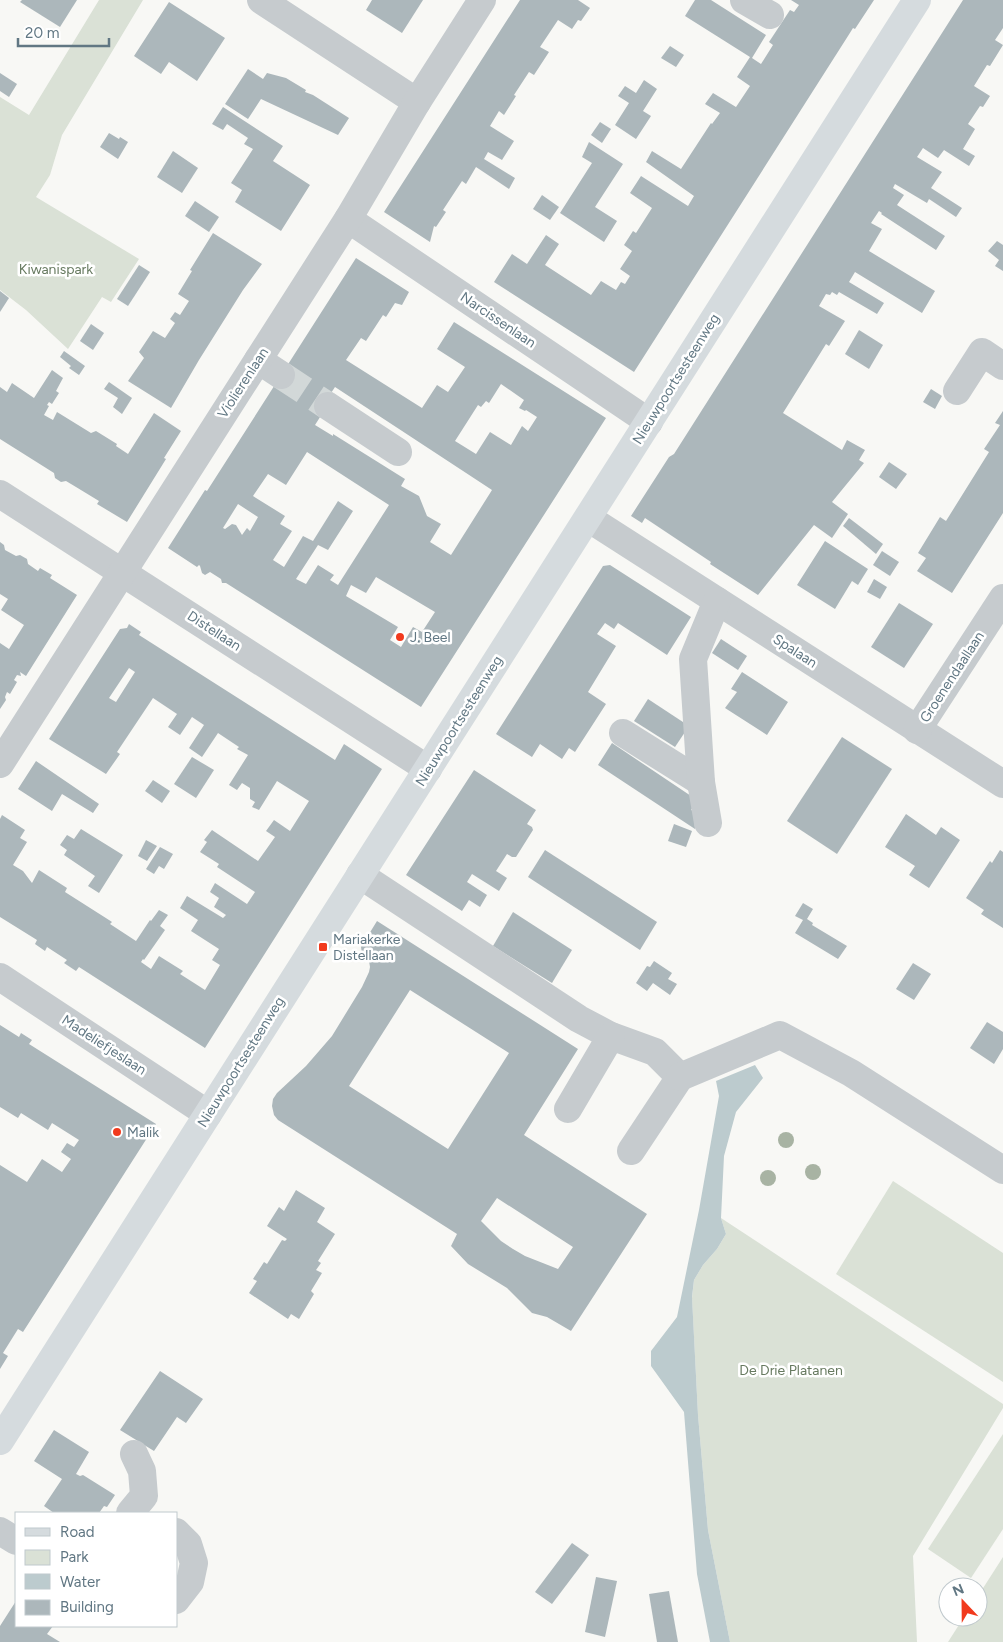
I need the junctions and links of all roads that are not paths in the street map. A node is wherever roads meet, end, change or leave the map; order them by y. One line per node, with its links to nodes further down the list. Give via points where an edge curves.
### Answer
1 (261, 0): 4 (street)
2 (482, 0): 4 (street, Violierenlaan)
3 (917, 0): 11 (main road, Nieuwpoortsesteenweg)
4 (416, 102): 5 (street, Violierenlaan)
5 (348, 219): 6 (street, Violierenlaan); 11 (street, Narcissenlaan)
6 (258, 360): 8 (street); 15 (street, Violierenlaan)
7 (1003, 366): 9 (street, via 982,352)
8 (281, 375)
9 (957, 391)
10 (328, 406): 12 (street)
11 (649, 422): 14 (main road, Nieuwpoortsesteenweg)
12 (398, 452)
13 (0, 494): 15 (street, Distellaan)
14 (588, 518): 17 (street, Spalaan); 21 (main road, Nieuwpoortsesteenweg)
15 (123, 572): 20 (street, Violierenlaan); 21 (street, Distellaan)
16 (1003, 598): 18 (street, Groenendaallaan)
17 (717, 601): 18 (street, Spalaan); 22 (street, via 693,659)
18 (917, 730): 23 (street, Spalaan)
19 (623, 733): 22 (street)
20 (0, 764)
21 (428, 769): 25 (main road, Nieuwpoortsesteenweg)
22 (700, 782): 24 (street)
23 (1003, 784)
24 (708, 823)
25 (360, 875): 27 (street, via 579,1020); 30 (main road, Nieuwpoortsesteenweg)
26 (0, 977): 30 (street, Madeliefjeslaan)
27 (611, 1036): 28 (street, via 655,1052); 29 (street)
28 (680, 1077): 31 (street); 32 (street, via 780,1036 851,1073)
29 (568, 1109)
30 (208, 1114): 33 (main road, Nieuwpoortsesteenweg)
31 (630, 1151)
32 (1003, 1170)
33 (0, 1441)
34 (134, 1454): 35 (street, via 142,1471 144,1496)
35 (134, 1512)
36 (0, 1531): 38 (street)
37 (178, 1534): 39 (street, via 188,1544 194,1563 190,1582)
38 (15, 1540)
39 (178, 1597)

